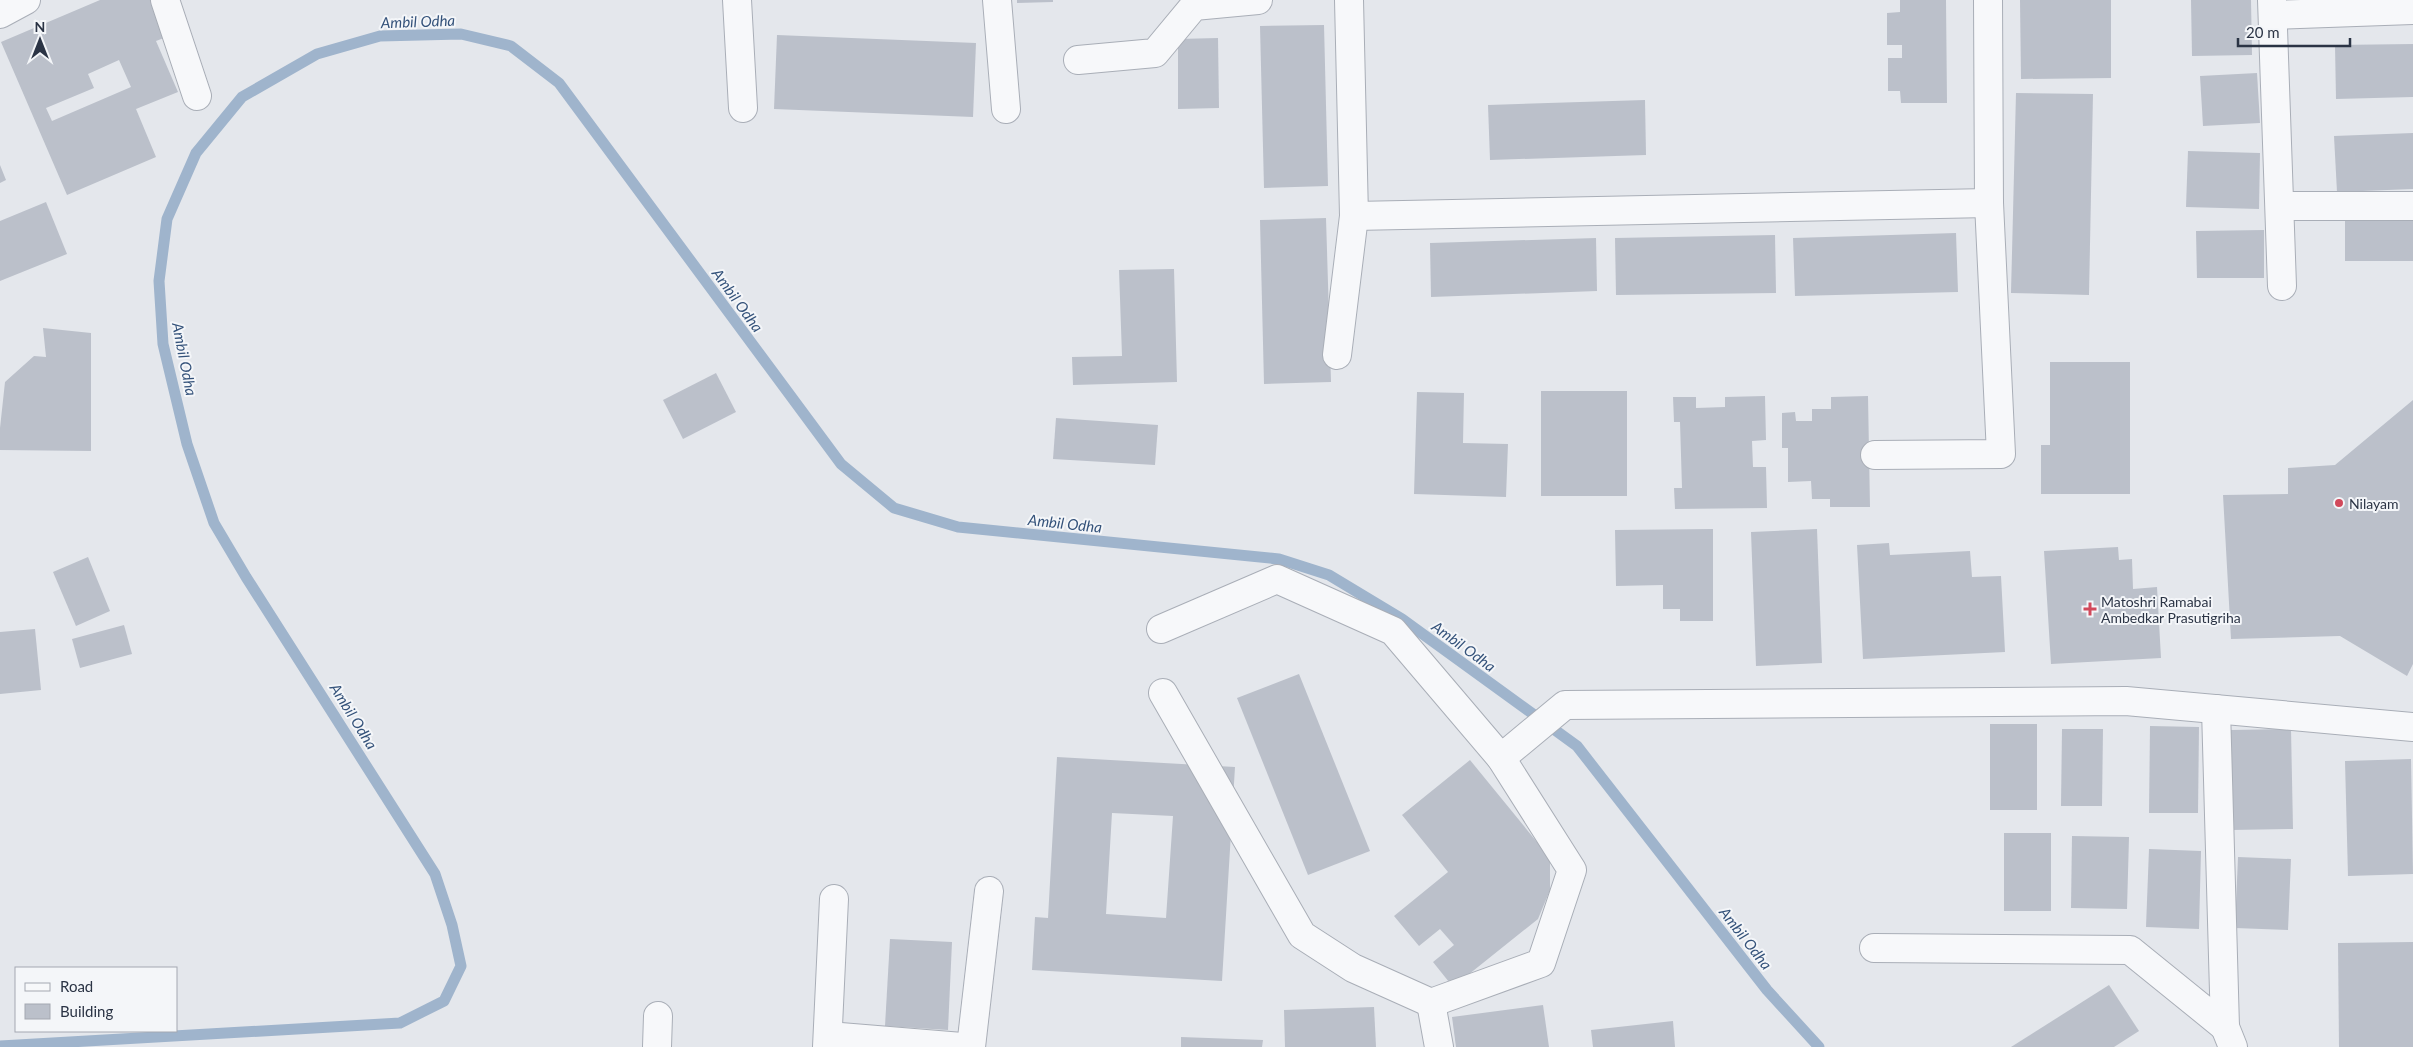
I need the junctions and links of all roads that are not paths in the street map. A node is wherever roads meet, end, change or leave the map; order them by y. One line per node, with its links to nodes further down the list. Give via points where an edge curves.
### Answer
1 (26, 0): 10 (street)
2 (165, 0): 12 (street)
3 (736, 0): 13 (street)
4 (997, 0): 14 (street)
5 (1258, 0): 11 (street, via 1194,6 1155,53)
6 (1349, 0): 18 (street)
7 (1988, 0): 15 (street)
8 (2273, 8): 9 (street); 16 (street)
9 (2413, 10)
10 (0, 14)
11 (1078, 60)
12 (197, 96)
13 (743, 108)
14 (1006, 109)
15 (1990, 203): 18 (street); 21 (street, via 2001,454)
16 (2280, 206): 17 (street); 19 (street)
17 (2413, 206)
18 (1354, 216): 20 (street)
19 (2282, 286)
20 (1337, 355)
21 (1876, 455)
22 (1161, 629): 26 (street, via 1277,579 1393,630)
23 (1163, 693): 30 (street, via 1302,935 1353,968)
24 (2216, 709): 25 (street); 26 (street, via 2126,701 1565,705); 32 (street)
25 (2413, 727)
26 (1501, 758): 30 (street, via 1572,870 1541,963)
27 (989, 891): 36 (street)
28 (834, 899): 33 (street)
29 (1874, 948): 32 (street, via 2130,950)
30 (1432, 1003): 37 (street)
31 (658, 1016): 34 (street)
32 (2229, 1037)
33 (828, 1041): 35 (street)
34 (657, 1047)
35 (962, 1047)
36 (972, 1047)
37 (1439, 1047)

